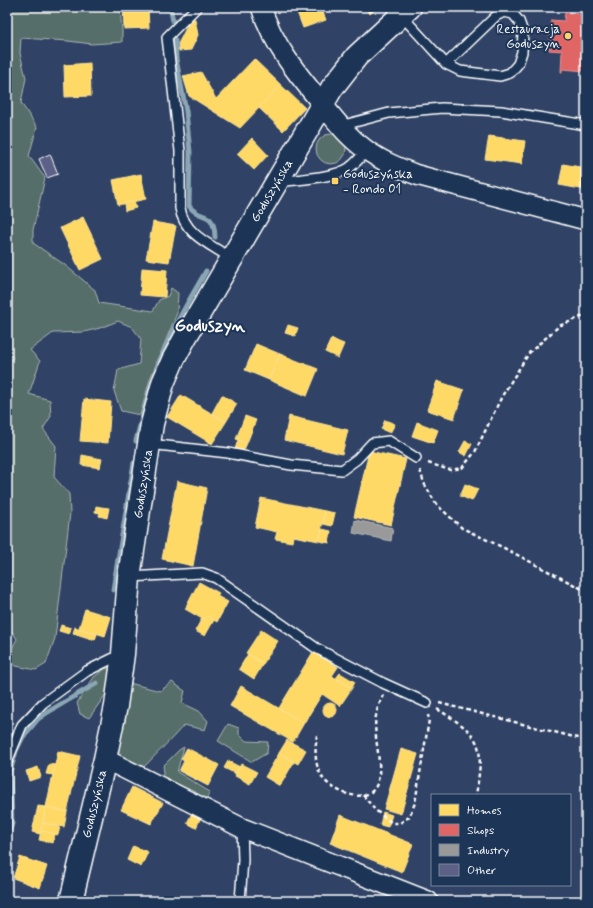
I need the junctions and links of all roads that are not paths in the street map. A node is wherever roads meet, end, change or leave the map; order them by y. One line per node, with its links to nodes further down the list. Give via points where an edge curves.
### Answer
1 (197, 7): 11 (lane, via 168,37 180,151 180,208 185,222 196,236)
2 (261, 7): 5 (street, via 270,29 292,67)
3 (406, 11): 4 (lane); 5 (street, Goduszyńska, via 357,56)
4 (446, 64): 4 (lane, via 496,16 504,12 513,14 519,21 523,32 522,52 518,64 510,73 500,76 485,75 460,71)
5 (323, 105): 7 (street); 9 (street, Goduszyńska)
6 (586, 125): 7 (lane, via 501,111 442,108 389,113)
7 (340, 126): 8 (street)
8 (367, 150): 9 (lane, via 348,169 333,174); 10 (street, via 392,166 417,175)
9 (278, 182): 11 (street, Goduszyńska)
10 (586, 220)
11 (232, 259): 12 (street, Goduszyńska, via 173,360 163,383)
12 (149, 444): 13 (lane, via 342,470 357,460 372,443 389,441); 14 (street, Goduszyńska)
13 (416, 458)
14 (129, 577): 15 (street, Goduszyńska); 16 (lane, via 202,573 216,578 316,648)
15 (123, 654): 17 (street, Goduszyńska); 18 (lane, via 88,671 43,703 22,725)
16 (427, 702)
17 (105, 759): 19 (street); 20 (street, Goduszyńska)
18 (7, 762)
19 (242, 828): 21 (lane); 22 (street)
20 (71, 901)
21 (240, 901)
22 (428, 901)

